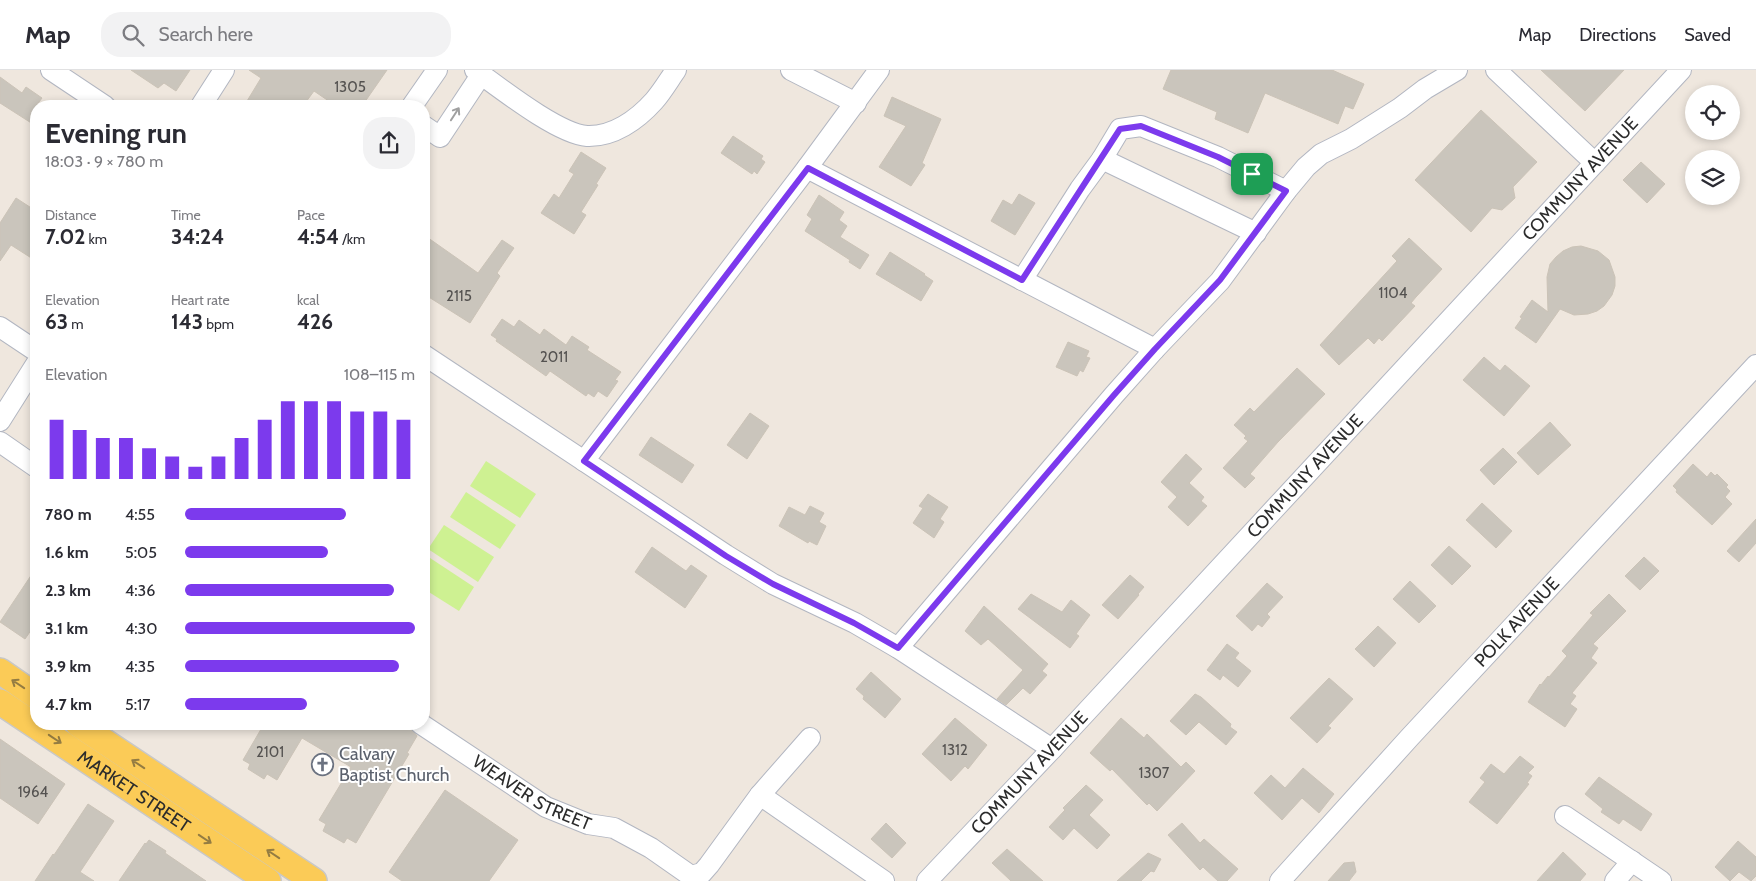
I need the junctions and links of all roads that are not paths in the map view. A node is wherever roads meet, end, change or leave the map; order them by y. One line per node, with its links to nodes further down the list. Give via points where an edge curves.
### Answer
1 (51, 70): 11 (street)
2 (224, 70): 12 (street)
3 (437, 70): 13 (street)
4 (676, 70): 10 (street, via 638,116 608,133 589,136 541,116)
5 (791, 70): 14 (street)
6 (879, 70): 14 (street)
7 (1457, 70): 19 (street, via 1351,139 1321,154)
8 (1681, 70): 17 (street, COMMUNY AVENUE)
9 (1498, 71): 17 (street)
10 (478, 72): 15 (street, one-way to 10, via 440,137)
11 (96, 100)
12 (205, 100)
13 (416, 100)
14 (856, 103): 18 (street)
15 (430, 130)
16 (1102, 159): 19 (street, via 1120,129 1141,126 1218,157); 20 (street); 21 (street)
17 (1594, 163): 41 (street, COMMUNY AVENUE)
18 (808, 168): 21 (street); 30 (street)
19 (1286, 191): 20 (street)
20 (1256, 233): 24 (street, via 1220,280)
21 (1022, 280): 24 (street)
22 (0, 327): 23 (street)
23 (30, 347)
24 (1155, 349): 32 (street)
25 (430, 359): 30 (street)
26 (1756, 364): 49 (street, POLK AVENUE)
27 (30, 374): 28 (street)
28 (0, 421)
29 (0, 442): 31 (street)
30 (584, 461): 32 (street, via 773,584)
31 (30, 463)
32 (898, 648): 41 (street)
33 (0, 672): 34 (main road, one-way to 33)
34 (30, 692)
35 (0, 702): 36 (main road, MARKET STREET, one-way to 36)
36 (30, 723)
37 (41, 730): 45 (main road, MARKET STREET, one-way to 45)
38 (87, 730): 46 (main road, MARKET STREET, one-way to 38)
39 (430, 730): 42 (street, WEAVER STREET, via 546,807 588,824 614,828 651,848 691,876 702,873 709,865)
40 (810, 738): 42 (street)
41 (1052, 749): 48 (street, COMMUNY AVENUE)
42 (760, 795): 47 (street)
43 (1565, 816): 44 (street)
44 (1632, 861): 50 (street); 51 (street)
45 (257, 878)
46 (314, 881)
47 (884, 881)
48 (927, 881)
49 (1280, 881)
50 (1615, 881)
51 (1662, 881)

